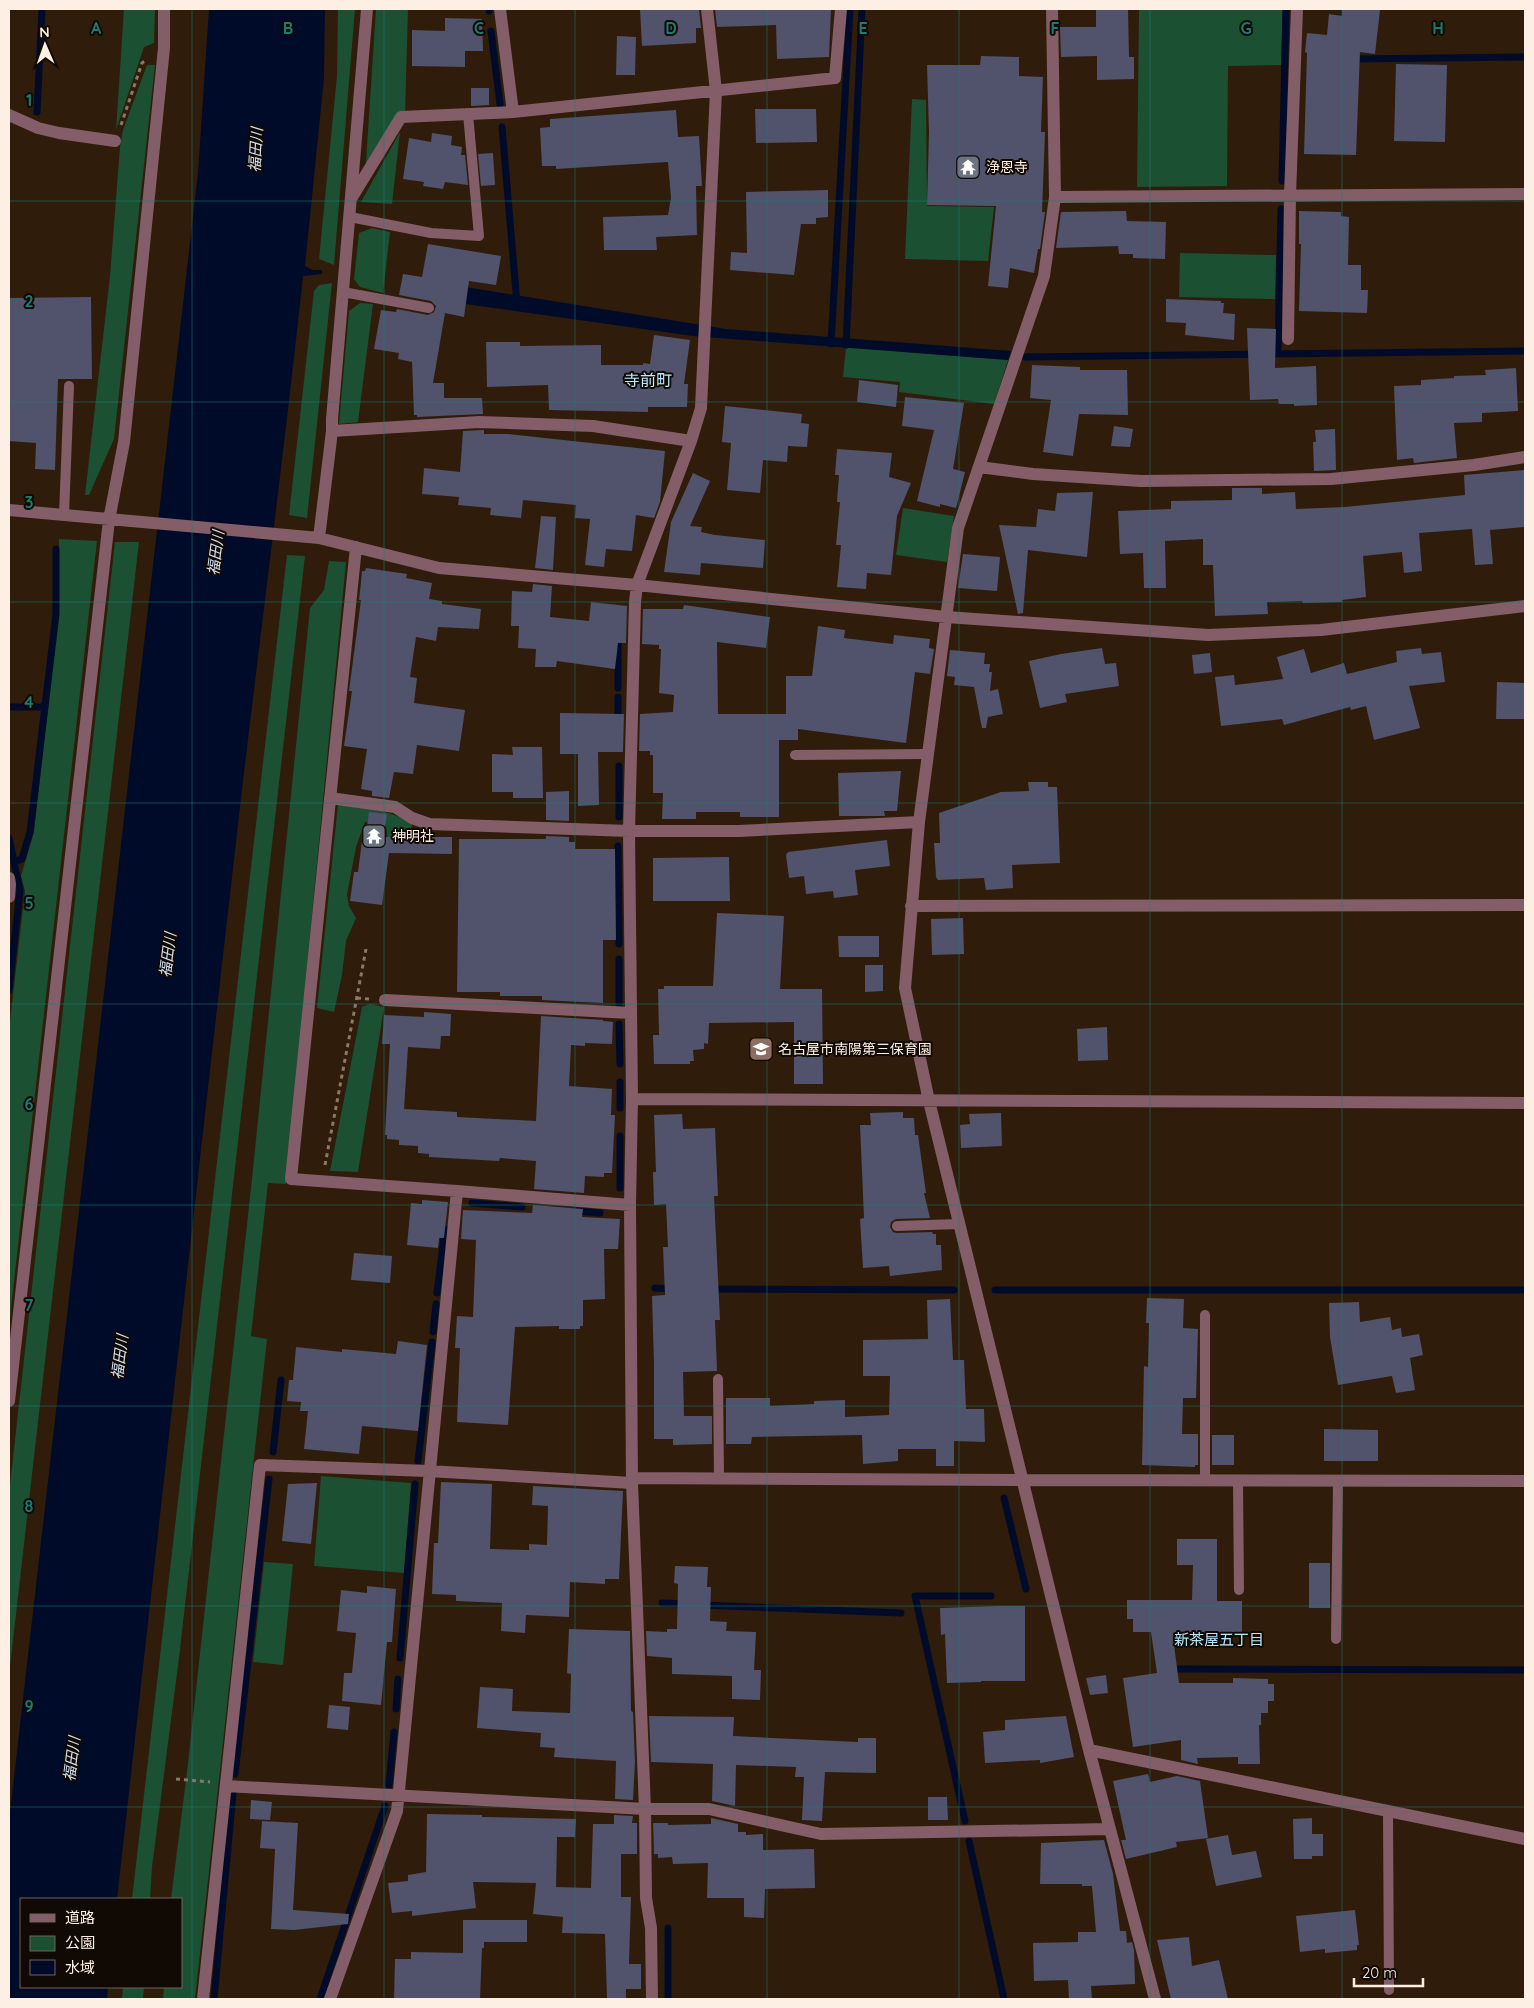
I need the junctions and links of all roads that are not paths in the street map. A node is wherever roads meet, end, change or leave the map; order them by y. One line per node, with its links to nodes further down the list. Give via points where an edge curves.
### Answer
1 (164, 9): 28 (street, via 164,48 124,442)
2 (367, 9): 16 (street)
3 (500, 9): 9 (street)
4 (707, 9): 8 (street)
5 (841, 9): 8 (street, via 835,78)
6 (1052, 9): 15 (street)
7 (1296, 9): 14 (street)
8 (716, 91): 9 (street); 23 (street, via 701,408)
9 (513, 112): 10 (street)
10 (468, 114): 16 (street, via 402,117); 17 (lane, via 479,236 431,234)
11 (9, 115): 12 (street, via 38,128)
12 (115, 141)
13 (1525, 194): 14 (street)
14 (1290, 195): 15 (street); 20 (street)
15 (1055, 197): 25 (street, via 1044,276)
16 (351, 198): 17 (street)
17 (350, 217): 18 (street)
18 (343, 292): 19 (lane); 22 (street)
19 (429, 308)
20 (1288, 339)
21 (69, 386): 27 (lane)
22 (332, 431): 23 (street, via 479,422 593,426); 29 (street)
23 (692, 441): 31 (street)
24 (1525, 457): 25 (street, via 1331,479 1141,481)
25 (979, 467): 33 (street, via 958,528)
26 (9, 510): 27 (street)
27 (64, 515): 28 (street)
28 (109, 520): 29 (street); 54 (street)
29 (319, 538): 30 (street)
30 (356, 548): 31 (street, via 439,568); 36 (street)
31 (637, 585): 33 (street); 38 (street)
32 (1525, 606): 33 (street, via 1321,630 1208,635)
33 (946, 617): 34 (street)
34 (928, 754): 35 (lane); 37 (street)
35 (795, 755)
36 (330, 798): 38 (street, via 395,807 429,824); 48 (street, via 291,1179)
37 (919, 822): 38 (street, via 748,831); 42 (street)
38 (628, 831): 44 (street)
39 (9, 878): 40 (street)
40 (9, 897)
41 (1525, 905): 42 (street)
42 (911, 906): 46 (street, via 905,988)
43 (385, 1000): 44 (street)
44 (630, 1013): 45 (street)
45 (632, 1099): 46 (street); 49 (street)
46 (929, 1102): 47 (street); 50 (street)
47 (1525, 1103)
48 (457, 1192): 49 (street); 55 (street)
49 (630, 1205): 57 (street)
50 (959, 1224): 51 (lane); 58 (street)
51 (897, 1226)
52 (1205, 1315): 59 (lane)
53 (718, 1379): 56 (lane)
54 (9, 1401)
55 (428, 1471): 57 (street); 66 (street, via 260,1466); 67 (street)
56 (719, 1478): 57 (street); 58 (street)
57 (632, 1480): 68 (street)
58 (1023, 1480): 59 (street); 65 (street)
59 (1205, 1481): 60 (street)
60 (1238, 1481): 61 (street); 63 (lane)
61 (1338, 1481): 62 (street); 64 (lane)
62 (1525, 1481)
63 (1239, 1590)
64 (1336, 1639)
65 (1089, 1750): 69 (street); 70 (street)
66 (226, 1785): 67 (street); 73 (street)
67 (399, 1796): 68 (street); 74 (street, via 397,1811)
68 (645, 1809): 70 (street, via 708,1809 821,1834); 75 (street)
69 (1388, 1811): 71 (street); 72 (lane)
70 (1110, 1829): 76 (street)
71 (1525, 1839)
72 (1389, 1990)
73 (203, 1999)
74 (330, 1999)
75 (652, 1999)
76 (1154, 1999)

